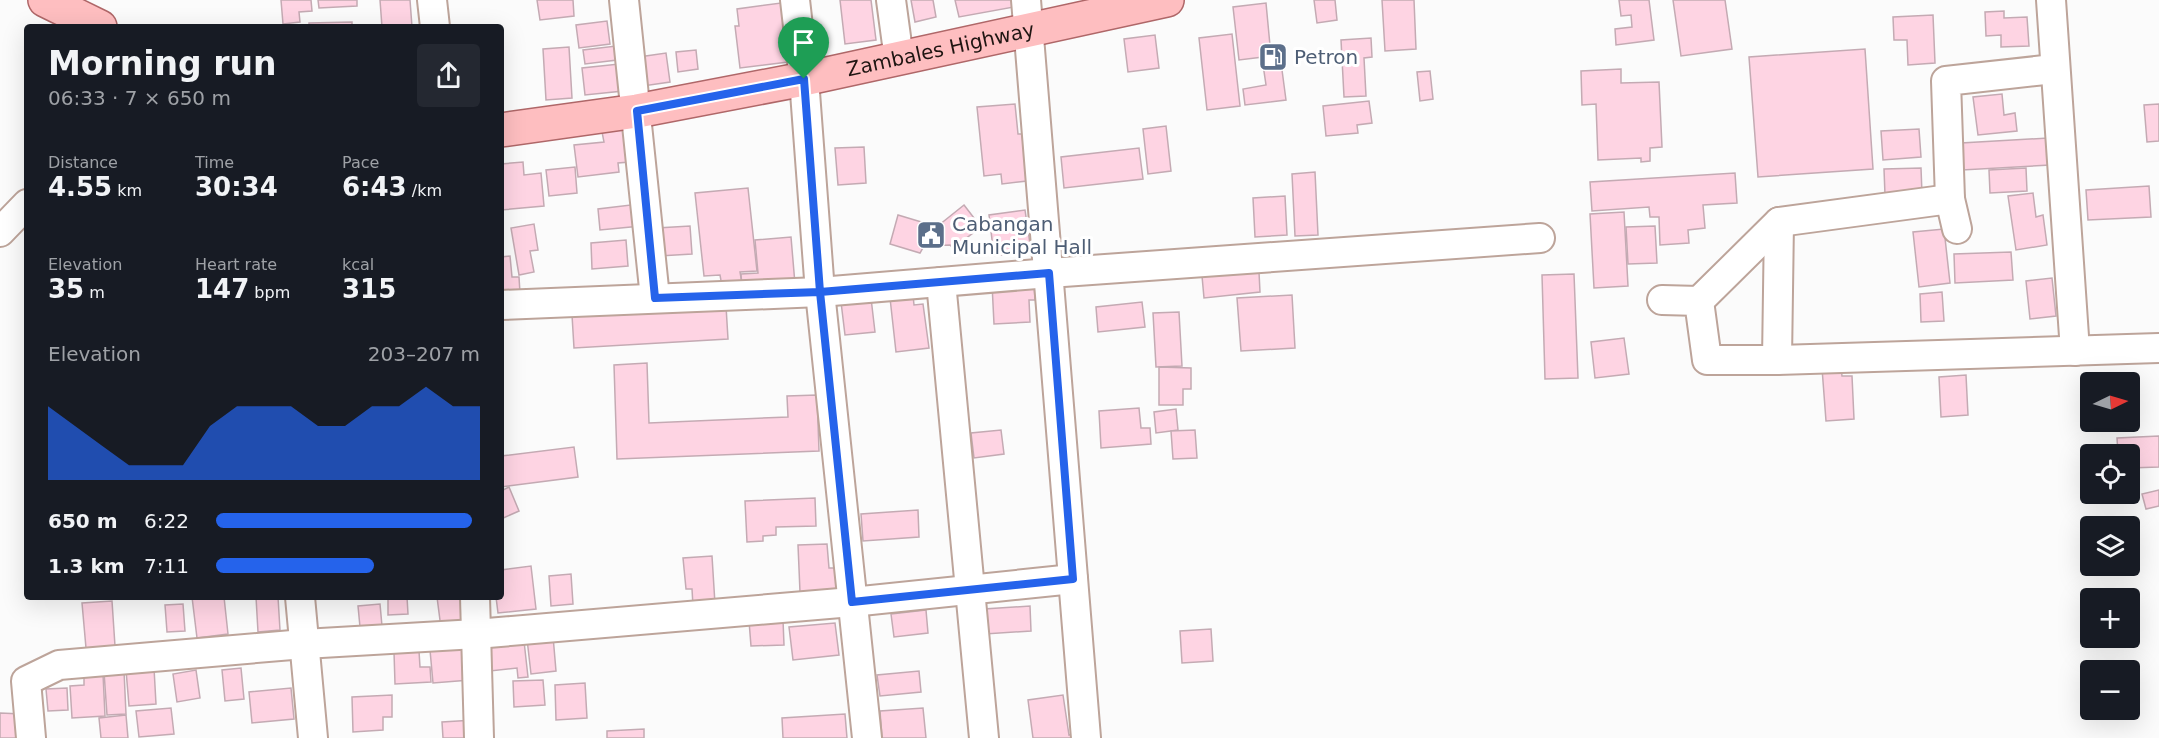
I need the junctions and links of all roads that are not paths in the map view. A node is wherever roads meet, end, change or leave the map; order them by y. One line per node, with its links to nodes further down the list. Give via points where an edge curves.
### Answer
1 (45, 0): 9 (main road)
2 (432, 0): 10 (street)
3 (624, 0): 14 (street)
4 (795, 0): 13 (street)
5 (891, 0): 11 (street)
6 (1167, 0): 8 (main road, Zambales Highway)
7 (2051, 0): 12 (street)
8 (1027, 16): 11 (main road, Zambales Highway); 22 (street)
9 (94, 24)
10 (435, 24)
11 (899, 59): 13 (main road, Zambales Highway)
12 (2054, 69): 16 (street, via 1946,81); 30 (street)
13 (804, 79): 14 (main road, Zambales Highway); 24 (street)
14 (637, 111): 15 (main road, Zambales Highway); 25 (street)
15 (504, 130)
16 (1950, 199): 18 (street); 19 (street)
17 (24, 207): 20 (street)
18 (1779, 222): 27 (street); 31 (street)
19 (1957, 228)
20 (0, 232)
21 (1540, 238): 22 (street)
22 (1049, 273): 23 (street); 32 (street)
23 (941, 282): 24 (street); 33 (street)
24 (820, 292): 25 (street); 36 (street)
25 (655, 298): 28 (street)
26 (1662, 300): 27 (street)
27 (1699, 301): 31 (street, via 1707,360)
28 (504, 305)
29 (2159, 348): 30 (street)
30 (2075, 351): 31 (street)
31 (1776, 360)
32 (1073, 579): 33 (street); 44 (street)
33 (969, 590): 36 (street); 43 (street)
34 (300, 600): 38 (street)
35 (475, 600): 37 (street)
36 (852, 602): 37 (street); 42 (street)
37 (476, 634): 38 (street); 41 (street)
38 (304, 644): 39 (street, via 59,665 26,681); 40 (street)
39 (31, 738)
40 (313, 738)
41 (479, 738)
42 (867, 738)
43 (984, 738)
44 (1086, 738)

